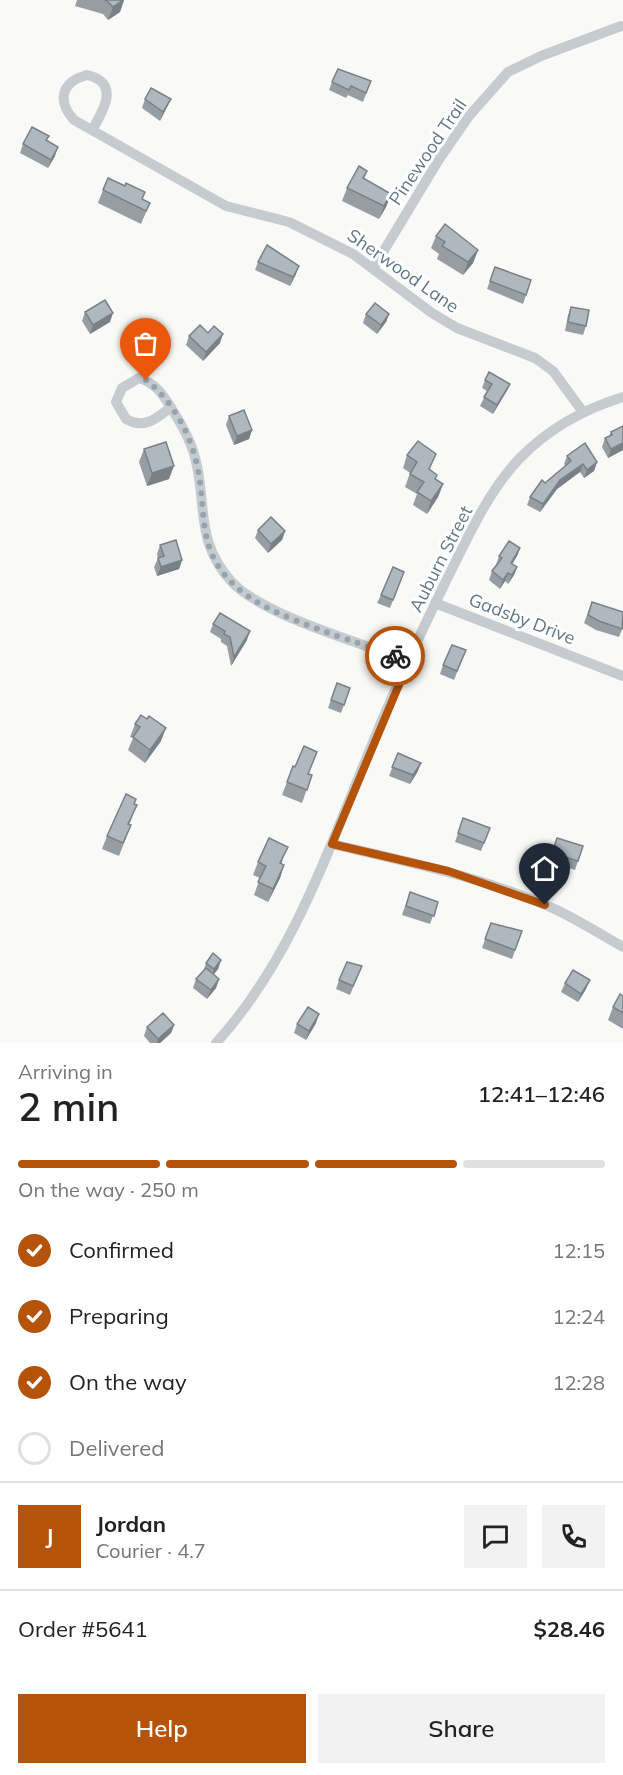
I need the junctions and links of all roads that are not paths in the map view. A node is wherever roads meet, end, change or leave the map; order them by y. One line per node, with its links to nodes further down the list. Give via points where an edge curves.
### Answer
1 (621, 27): 3 (street, Pinewood Trail, via 508,72 469,116 438,161)
2 (92, 130): 2 (street, Sherwood Lane, via 74,120 63,105 67,87 87,75 103,84 107,96 106,106); 3 (street, Sherwood Lane, via 226,206 308,230)
3 (374, 267): 6 (street, Sherwood Lane, via 448,324 542,362)
4 (623, 397): 6 (street, Auburn Street)
5 (171, 407): 5 (street, via 162,392 139,378 122,388 116,402 126,419 141,424 155,420); 8 (street, via 196,460 208,544 232,583 272,609)
6 (583, 412): 7 (street, Auburn Street, via 542,439 510,470 479,518)
7 (435, 603): 8 (street, Auburn Street); 9 (street, Gadsby Drive)
8 (409, 661): 10 (street, Auburn Street)
9 (623, 676)
10 (332, 844): 11 (street, via 448,871 517,895 559,911); 12 (street, Auburn Street, via 287,940 240,1015)
11 (623, 947)
12 (216, 1043)

